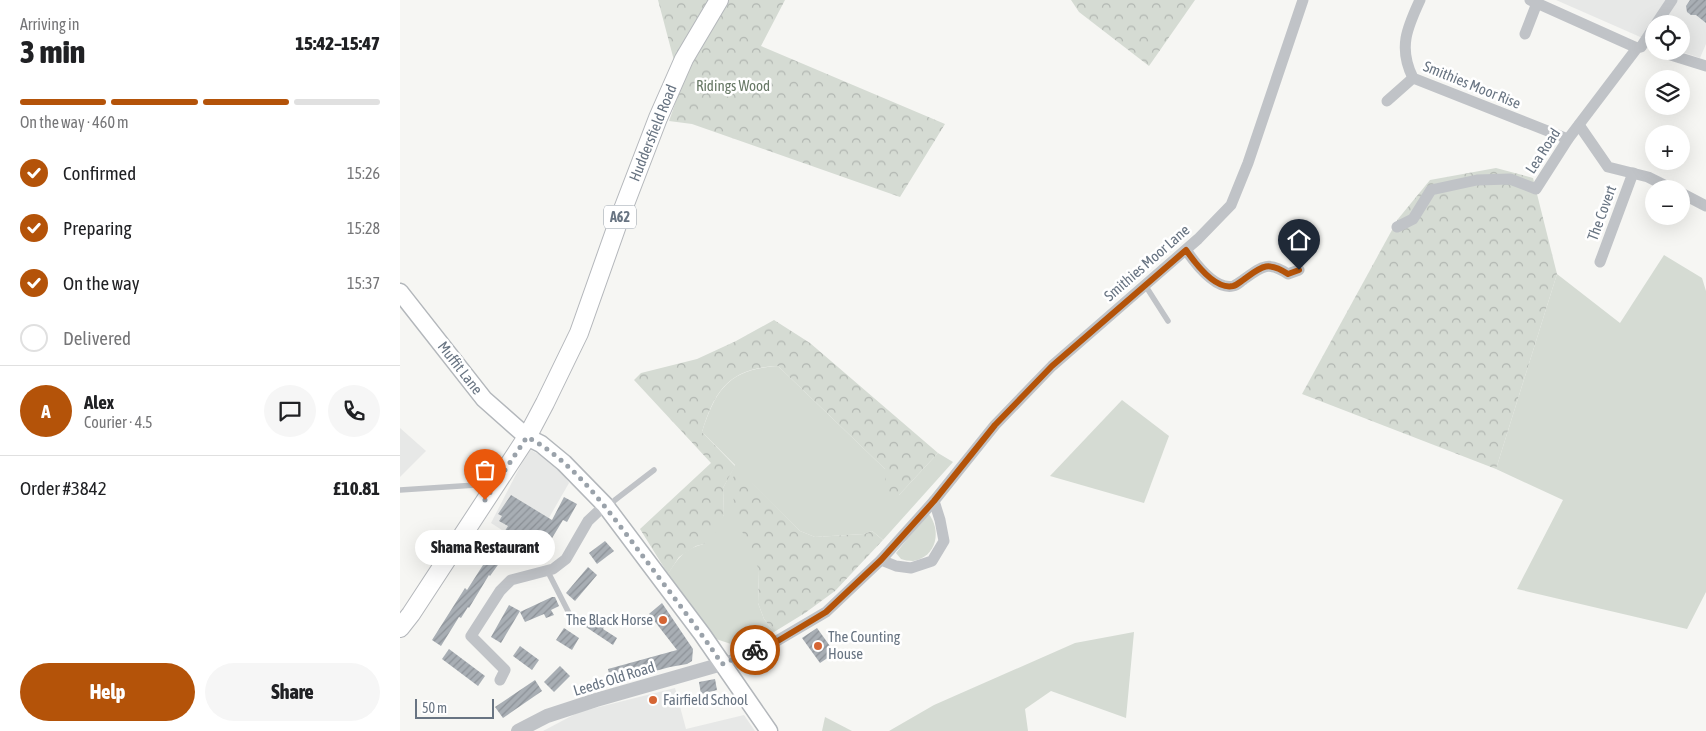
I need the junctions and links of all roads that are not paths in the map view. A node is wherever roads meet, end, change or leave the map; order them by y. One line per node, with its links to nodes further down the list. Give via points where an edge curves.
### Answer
1 (719, 0): 28 (main road, Huddersfield Road / A62, via 684,59 658,118 579,333)
2 (1303, 0): 22 (street, Smithies Moor Lane, via 1231,205)
3 (1420, 0): 13 (street, Smithies Moor Rise, via 1407,29 1405,45 1408,68)
4 (1672, 0): 6 (street)
5 (1534, 2): 7 (street); 9 (street)
6 (1662, 15)
7 (1525, 34)
8 (1645, 39): 9 (street, Lea Road)
9 (1639, 47): 10 (street); 15 (street, Lea Road)
10 (1645, 48)
11 (1687, 60): 12 (street)
12 (1706, 66)
13 (1413, 78): 14 (street); 16 (street, Smithies Moor Rise)
14 (1387, 101)
15 (1579, 125): 16 (street, Lea Road); 17 (street, via 1608,167)
16 (1568, 139): 21 (street, Lea Road, via 1536,189 1510,179 1477,180 1431,190 1413,219)
17 (1632, 173): 18 (street); 23 (street, The Covert)
18 (1654, 180)
19 (1690, 198): 20 (street)
20 (1706, 206)
21 (1397, 227)
22 (1186, 250): 24 (street, via 1207,276 1225,286 1235,286 1260,267 1271,266 1288,274); 25 (street, Smithies Moor Lane)
23 (1600, 262)
24 (1299, 270)
25 (1145, 285): 27 (lane); 32 (street, Smithies Moor Lane, via 1046,372 995,425)
26 (400, 292): 28 (main road, Muffit Lane, via 484,399)
27 (1168, 321)
28 (527, 437): 30 (main road, A62); 33 (main road, Muffit Lane, via 564,463)
29 (654, 470): 33 (lane)
30 (496, 484): 31 (lane); 37 (main road, A62)
31 (400, 490)
32 (934, 501): 34 (street, Smithies Moor Lane); 34 (street, via 944,541 932,561 911,568)
33 (606, 507): 35 (street, via 588,521 566,559); 38 (main road, Muffit Lane)
34 (881, 560): 38 (street, Smithies Moor Lane, via 826,612 776,642)
35 (547, 570): 36 (lane); 39 (street, via 511,580 468,634 505,670)
36 (572, 619)
37 (400, 628)
38 (722, 664): 40 (street, Leeds Old Road, via 555,714); 41 (main road, Muffit Lane)
39 (500, 680)
40 (518, 731)
41 (769, 731)

